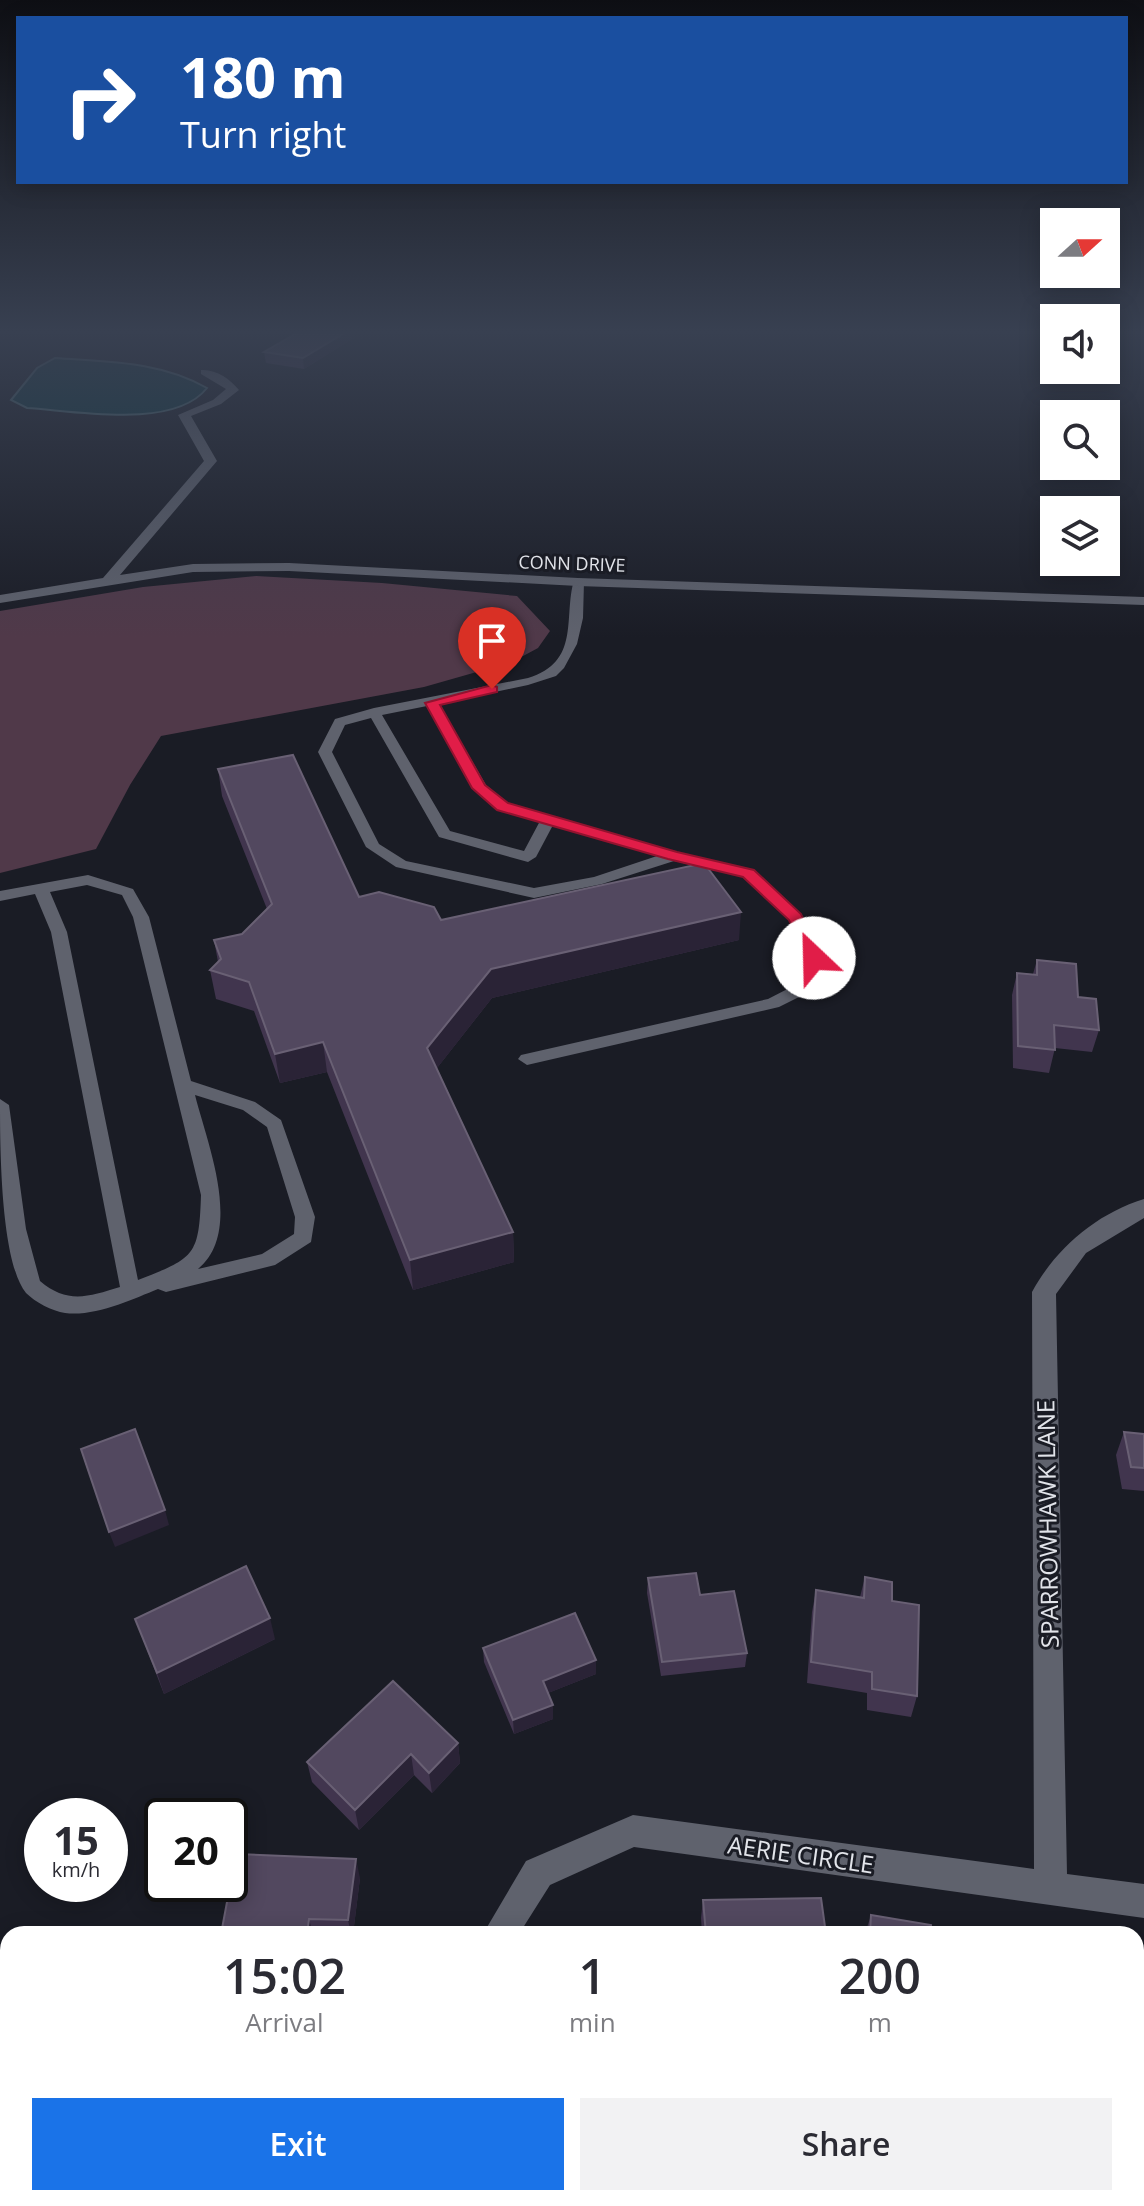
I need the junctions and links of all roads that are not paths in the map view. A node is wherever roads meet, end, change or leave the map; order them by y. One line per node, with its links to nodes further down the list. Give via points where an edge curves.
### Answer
1 (194, 432): 2 (street, via 211,461)
2 (107, 582): 3 (street, CONN DRIVE, via 193,568 289,567); 4 (street, CONN DRIVE)
3 (578, 582): 5 (street, CONN DRIVE); 6 (lane, via 579,602 565,657 551,673)
4 (0, 599)
5 (1144, 601)
6 (432, 703): 7 (lane); 8 (lane, via 480,788 503,806)
7 (374, 712): 8 (lane, via 444,834 528,857); 9 (lane, via 340,722 325,752 373,847 401,864 534,893 597,881)
8 (548, 820): 9 (lane)
9 (673, 856): 12 (lane, via 749,874 796,918 814,958 811,984 773,1003)
10 (41, 889): 11 (lane); 13 (lane, via 88,880 128,892 141,917); 16 (lane, via 59,932)
11 (0, 896)
12 (527, 1059)
13 (183, 1085): 16 (lane, via 211,1195 210,1233 201,1255); 16 (lane, via 249,1106 275,1124 305,1217 304,1237 268,1260)
14 (0, 1105): 16 (lane, via 20,1256 32,1287 65,1305)
15 (1144, 1208): 17 (street, SPARROWHAWK LANE, via 1077,1247 1044,1292)
16 (131, 1293)
17 (1051, 1888): 18 (street, AERIE CIRCLE); 19 (street, AERIE CIRCLE, via 633,1831 538,1873)
18 (1144, 1901)
19 (505, 1926)

